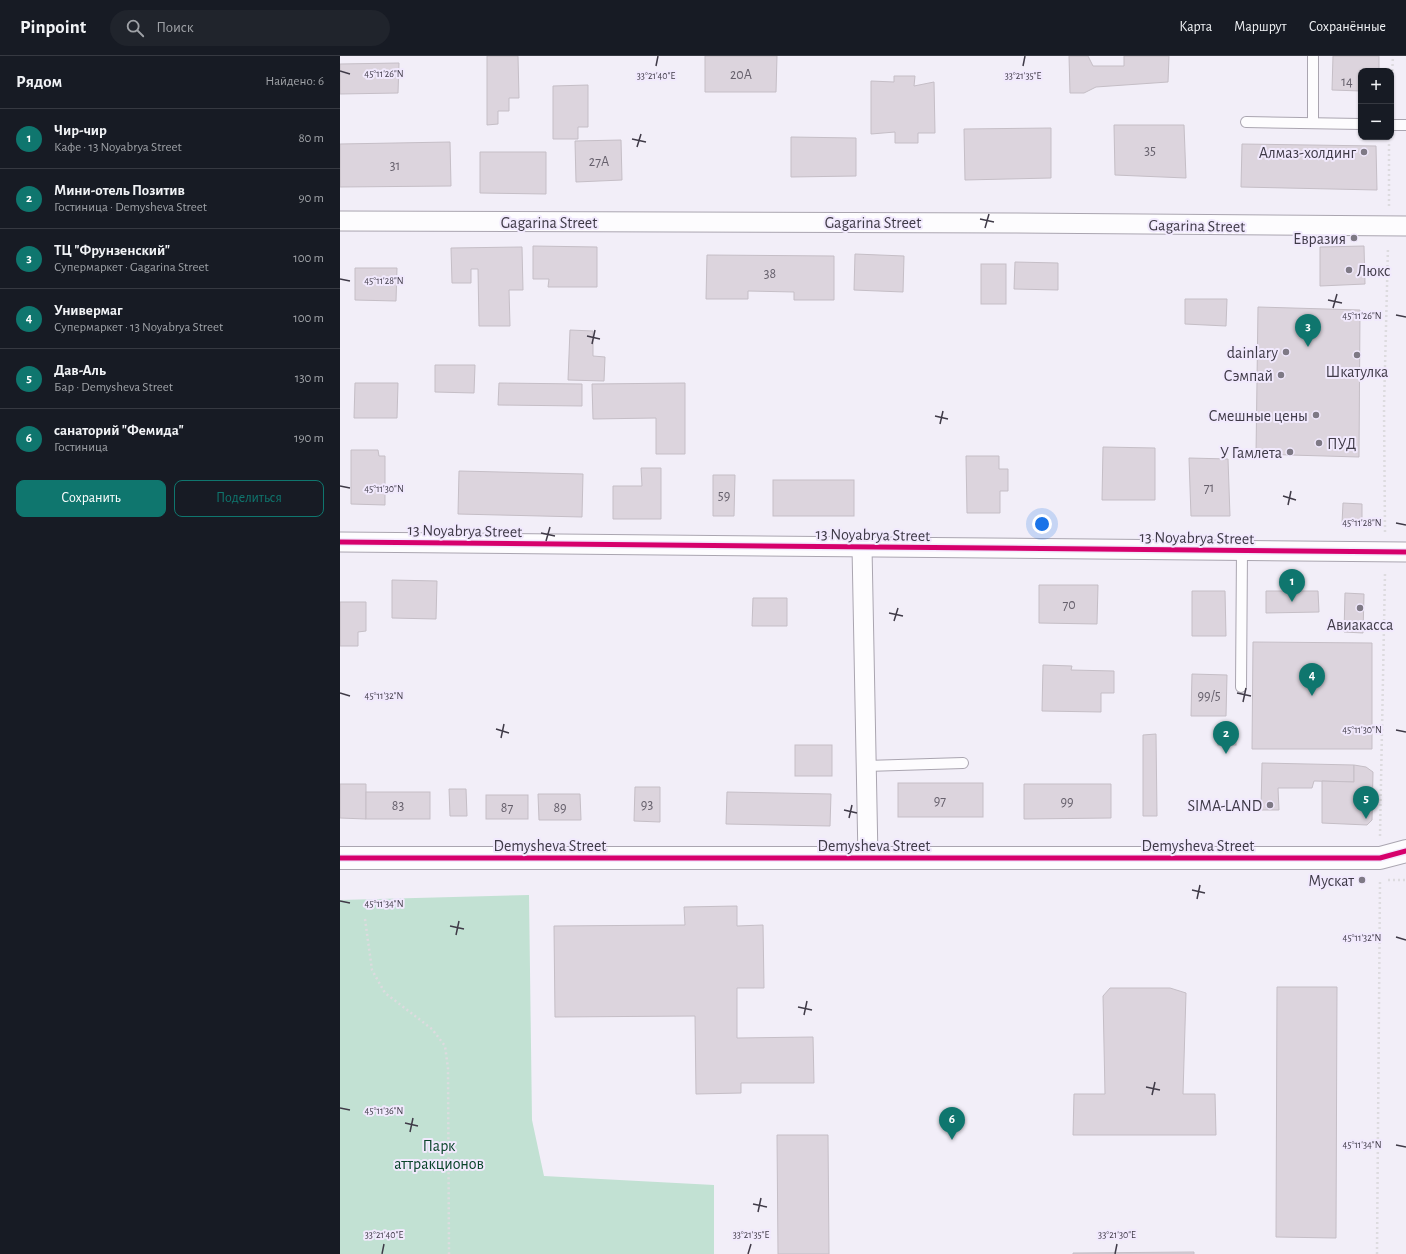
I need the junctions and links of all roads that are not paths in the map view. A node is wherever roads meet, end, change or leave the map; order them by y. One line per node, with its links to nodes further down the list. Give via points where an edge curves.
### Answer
1 (1313, 56): 3 (lane)
2 (1246, 122): 3 (lane)
3 (1313, 123): 4 (lane)
4 (1358, 124)
5 (1394, 125): 6 (lane)
6 (1406, 125)
7 (340, 221): 8 (street, Gagarina Street)
8 (1397, 227)
9 (340, 542): 10 (street, 13 Noyabrya Street)
10 (862, 547): 11 (street, 13 Noyabrya Street); 15 (street)
11 (1242, 550): 12 (street, 13 Noyabrya Street); 13 (lane)
12 (1406, 552)
13 (1241, 687)
14 (963, 763): 15 (lane)
15 (866, 766): 18 (street)
16 (1406, 850): 18 (street, Demysheva Street, via 1380,858)
17 (340, 858): 18 (street, Demysheva Street)
18 (868, 858)

